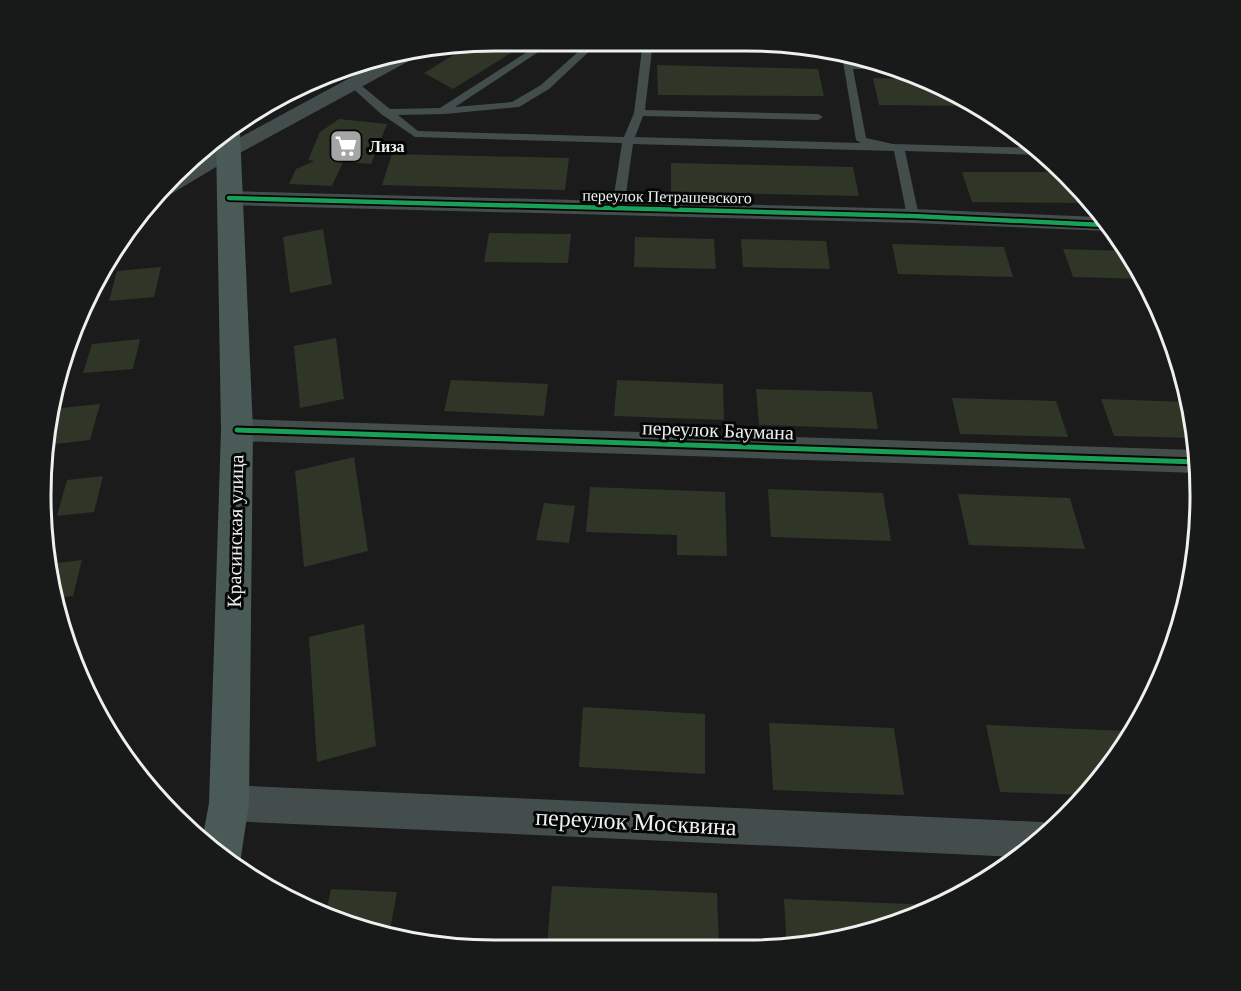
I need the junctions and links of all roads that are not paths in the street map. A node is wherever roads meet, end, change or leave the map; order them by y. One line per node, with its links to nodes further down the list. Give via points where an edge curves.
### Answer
1 (535, 51): 7 (lane)
2 (584, 51): 7 (lane, via 545,87 515,105)
3 (647, 51): 9 (lane)
4 (847, 63): 13 (lane, via 861,140)
5 (389, 64): 6 (street)
6 (353, 84): 8 (lane); 12 (street)
7 (442, 111): 8 (lane)
8 (386, 112): 11 (lane, via 415,134)
9 (639, 113): 10 (lane); 11 (lane)
10 (818, 117)
11 (628, 140): 13 (lane); 17 (lane)
12 (229, 141): 15 (street); 16 (main road, Красинская улица)
13 (899, 149): 14 (lane); 18 (lane)
14 (1027, 152)
15 (212, 153)
16 (229, 198): 17 (street, переулок Петрашевского); 20 (main road, Красинская улица)
17 (618, 208): 18 (street, переулок Петрашевского)
18 (913, 216): 19 (street, переулок Петрашевского)
19 (1098, 225)
20 (237, 430): 21 (street, переулок Баумана); 22 (main road, Красинская улица)
21 (1189, 462)
22 (230, 803): 23 (street, переулок Москвина); 24 (main road, Красинская улица)
23 (1027, 839)
24 (222, 846)

